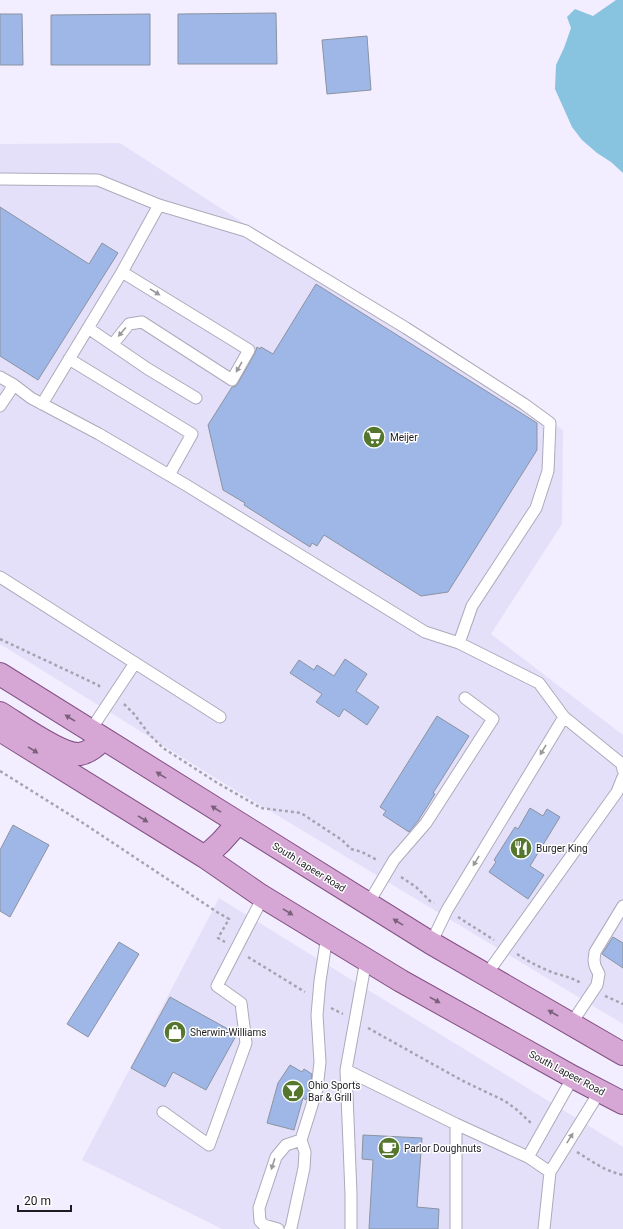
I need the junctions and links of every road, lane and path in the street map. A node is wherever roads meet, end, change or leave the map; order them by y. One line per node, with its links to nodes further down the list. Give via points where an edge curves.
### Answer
1 (0, 180): 2 (lane, via 98,180)
2 (159, 205): 3 (lane); 15 (lane, via 246,231 406,328 550,423 548,471 536,508 472,606)
3 (122, 272): 4 (lane); 5 (lane, one-way to 5, via 249,350 232,380 142,322 129,324)
4 (88, 328): 5 (lane); 6 (lane)
5 (113, 344): 9 (lane)
6 (69, 359): 10 (lane); 12 (lane, via 192,434)
7 (0, 377): 8 (lane)
8 (14, 385): 10 (lane); 11 (lane)
9 (196, 398)
10 (42, 404): 12 (lane)
11 (0, 406)
12 (169, 475): 15 (lane, via 425,632)
13 (0, 578): 16 (lane)
14 (0, 639): 18 (path, via 98,685)
15 (459, 643): 22 (lane, via 539,683)
16 (136, 663): 18 (lane); 21 (lane)
17 (0, 674): 24 (main road, South Lapeer Road, one-way to 17)
18 (113, 697): 24 (lane); 29 (path, via 130,710 163,748 216,782 261,808 301,812 351,849 376,859)
19 (465, 698): 29 (lane, via 493,719 426,823)
20 (0, 713): 24 (main road, via 50,744 78,754 91,751)
21 (220, 717)
22 (564, 717): 25 (lane, via 622,764); 33 (lane, one-way to 33)
23 (0, 730): 28 (main road, South Lapeer Road, one-way to 28)
24 (96, 735): 27 (main road, South Lapeer Road, one-way to 24)
25 (623, 770)
26 (623, 777): 36 (lane, via 617,792)
27 (238, 823): 28 (main road); 31 (main road, South Lapeer Road)
28 (205, 857): 30 (main road, South Lapeer Road)
29 (389, 868): 31 (lane); 33 (path, via 416,887 430,901)
30 (264, 897): 34 (main road, South Lapeer Road, one-way to 34); 47 (lane, via 217,986 241,1003 246,1043 209,1145)
31 (368, 904): 35 (main road, South Lapeer Road, one-way to 31)
32 (623, 906): 39 (lane, via 595,952 595,966 599,974)
33 (447, 910): 35 (lane); 36 (path)
34 (327, 936): 37 (main road, South Lapeer Road); 49 (lane, via 317,1015 320,1062 317,1089)
35 (431, 943): 38 (main road, South Lapeer Road)
36 (506, 947): 38 (lane); 39 (path, via 531,964 573,979)
37 (366, 960): 43 (lane); 44 (main road, South Lapeer Road, one-way to 44)
38 (486, 975): 41 (main road, South Lapeer Road, one-way to 38)
39 (594, 990): 40 (path); 41 (lane)
40 (623, 1004)
41 (571, 1024): 42 (main road, South Lapeer Road)
42 (623, 1054)
43 (346, 1070): 48 (lane); 54 (lane)
44 (573, 1077): 45 (main road, South Lapeer Road); 50 (lane)
45 (600, 1091): 46 (main road, South Lapeer Road); 51 (lane, one-way to 45)
46 (623, 1103)
47 (163, 1112)
48 (456, 1124): 50 (lane); 55 (lane)
49 (301, 1140): 52 (lane, one-way to 52, via 286,1145 276,1157 259,1208 260,1220 264,1225); 53 (lane, via 304,1168)
50 (528, 1157): 51 (lane)
51 (550, 1172): 56 (lane)
52 (278, 1229)
53 (290, 1229)
54 (351, 1229)
55 (456, 1229)
56 (544, 1229)

